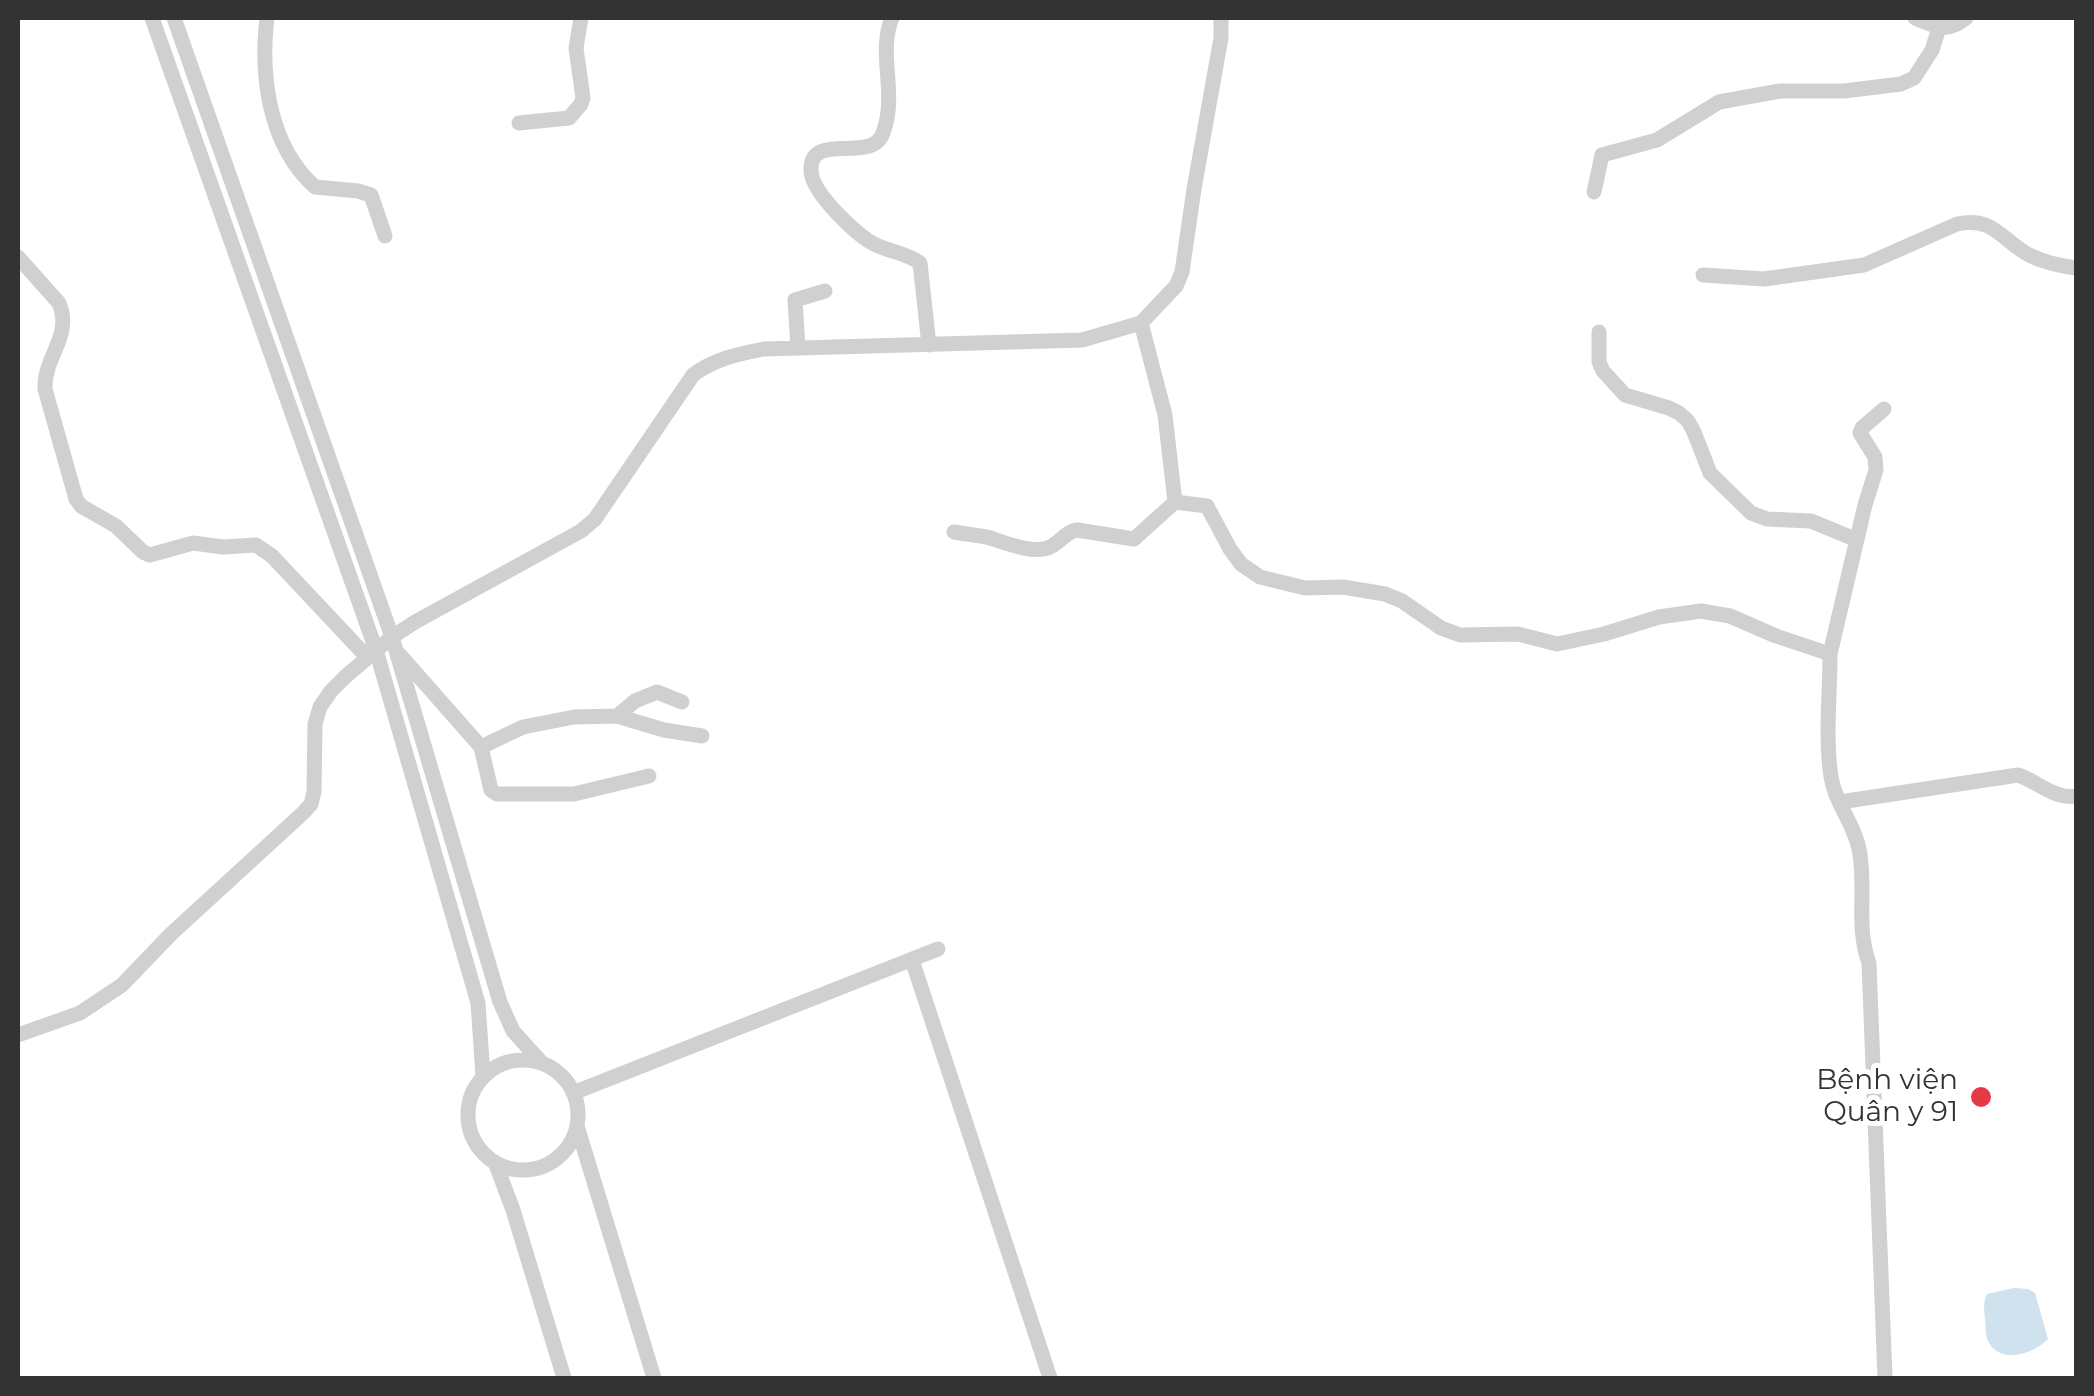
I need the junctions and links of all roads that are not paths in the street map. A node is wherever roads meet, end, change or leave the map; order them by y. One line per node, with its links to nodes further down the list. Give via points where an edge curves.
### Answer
1 (152, 18): 26 (street)
2 (174, 18): 25 (street)
3 (267, 18): 12 (street, via 265,74 283,149 314,188 371,195)
4 (581, 18): 10 (street, via 581,104 568,118)
5 (892, 18): 19 (street, via 886,46 890,96 880,139 868,147 820,152 810,168 818,191 864,238 920,262)
6 (1221, 18): 17 (street, via 1182,272)
7 (1916, 18): 9 (street)
8 (1966, 18): 9 (street)
9 (1939, 28): 11 (street, via 1914,78 1902,84 1719,102 1657,140 1602,155)
10 (520, 124)
11 (1594, 192)
12 (386, 236)
13 (18, 257): 26 (street, via 59,303 64,319 45,389 81,506 150,555 193,543 256,545)
14 (2076, 268): 15 (street, via 2032,256 1978,221 1864,265 1764,279)
15 (1702, 276)
16 (825, 291): 20 (street, via 794,300)
17 (1140, 322): 19 (street, via 1082,340); 22 (street, via 1166,415)
18 (1599, 332): 24 (street, via 1603,371 1625,396 1679,413 1710,473 1752,512 1810,520)
19 (929, 345): 20 (street)
20 (798, 348): 25 (street, via 728,356 702,368 595,519 415,622)
21 (1884, 408): 24 (street, via 1860,432 1877,463)
22 (1175, 502): 23 (street, via 1134,540 1077,530 1039,548); 27 (street, via 1207,506 1230,549 1267,580 1395,597 1460,634 1518,634 1557,644 1702,611)
23 (954, 532)
24 (1857, 540): 27 (street)
25 (394, 644): 26 (street); 31 (street); 38 (street, via 500,1002 513,1031)
26 (372, 654): 37 (street, via 320,706 314,792 303,813 122,985 80,1013); 39 (street, via 478,1003)
27 (1830, 654): 34 (street, via 1830,763)
28 (682, 702): 29 (street, via 657,692)
29 (617, 716): 30 (street); 31 (street, via 534,724)
30 (702, 736)
31 (481, 746): 32 (street, via 497,794 574,794)
32 (649, 776)
33 (2076, 796): 34 (street, via 2018,775)
34 (1840, 802): 46 (street, via 1862,868)
35 (938, 948): 36 (street)
36 (912, 960): 40 (street); 45 (street)
37 (18, 1035)
38 (542, 1063): 39 (street, via 521,1059); 40 (street)
39 (483, 1076): 42 (street, via 468,1105 468,1122 482,1152)
40 (573, 1094): 41 (street)
41 (576, 1126): 42 (street, via 560,1156 545,1165 511,1169); 44 (street)
42 (495, 1162): 43 (street)
43 (564, 1378)
44 (654, 1378)
45 (1050, 1378)
46 (1885, 1378)

